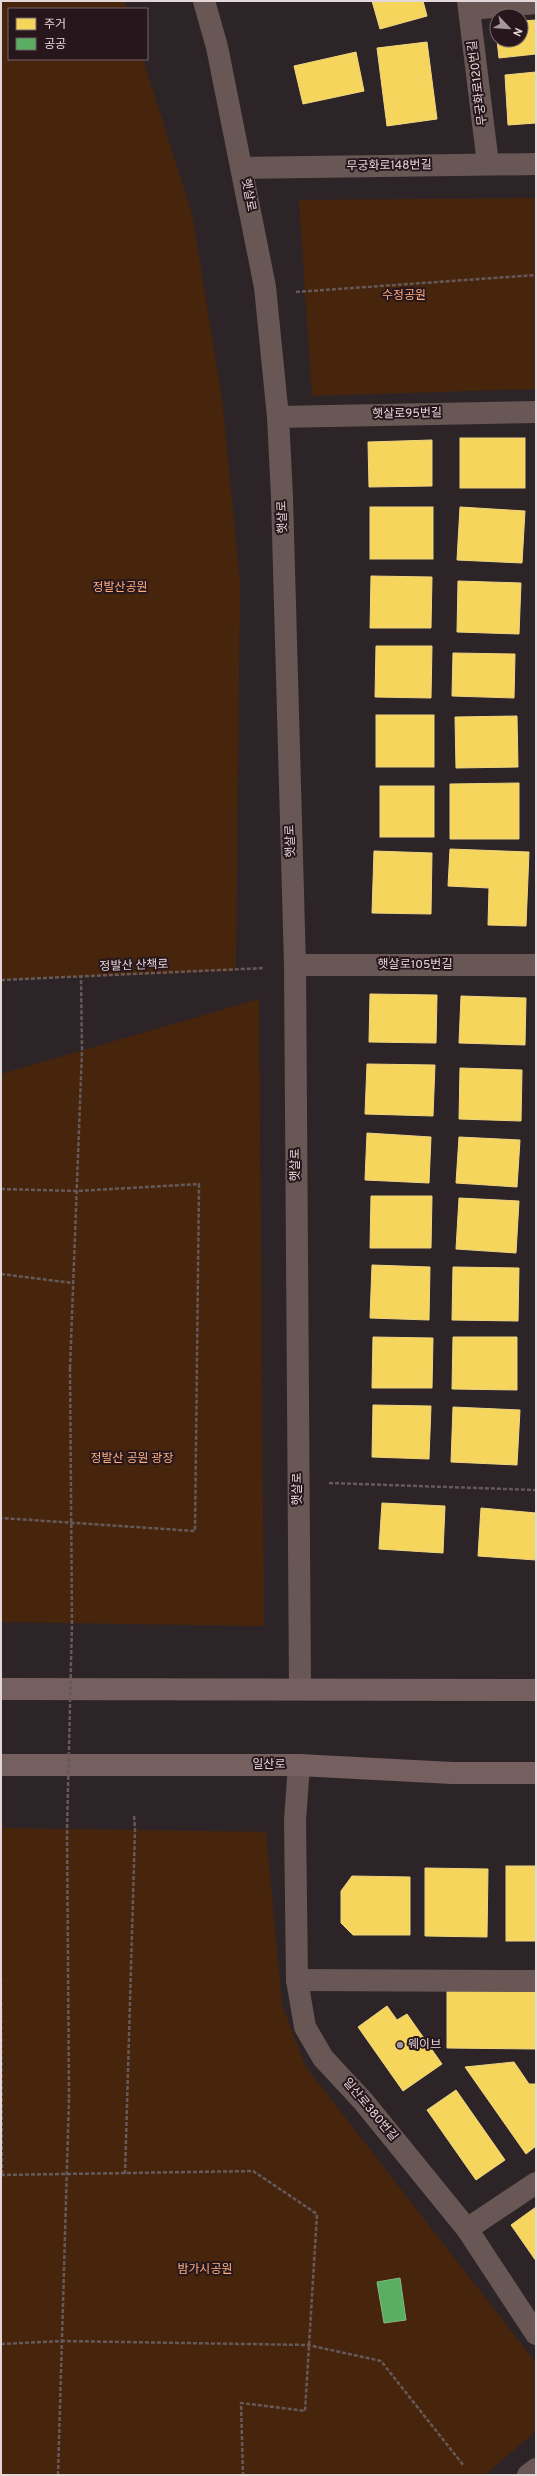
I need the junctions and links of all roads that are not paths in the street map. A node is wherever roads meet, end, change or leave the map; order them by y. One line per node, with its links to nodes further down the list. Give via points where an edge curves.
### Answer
1 (204, 1): 6 (street, 햇살로, via 217,47)
2 (536, 3): 3 (street)
3 (469, 5): 4 (street, 무궁화로120번길)
4 (488, 164): 5 (street, 무궁화로148번길); 6 (street, 무궁화로148번길)
5 (536, 164)
6 (242, 168): 8 (street, 햇살로, via 265,287)
7 (536, 412): 8 (street, 햇살로95번길)
8 (278, 417): 9 (street, 햇살로, via 283,513)
9 (295, 965): 10 (street, 햇살로105번길); 11 (street, 햇살로)
10 (536, 965)
11 (300, 1688): 12 (main road); 13 (main road)
12 (1, 1689)
13 (536, 1690)
14 (299, 1765): 15 (main road, 일산로); 16 (main road, 일산로); 17 (street, 일산로380번길, via 295,1820)
15 (1, 1766)
16 (536, 1773)
17 (297, 1980): 18 (street); 20 (street, 일산로380번길, via 304,2027 323,2058 363,2101)
18 (536, 1981)
19 (536, 2183): 20 (street)
20 (467, 2230): 21 (street, 일산로380번길)
21 (536, 2334)
22 (536, 2469): 23 (street)
23 (528, 2475)

